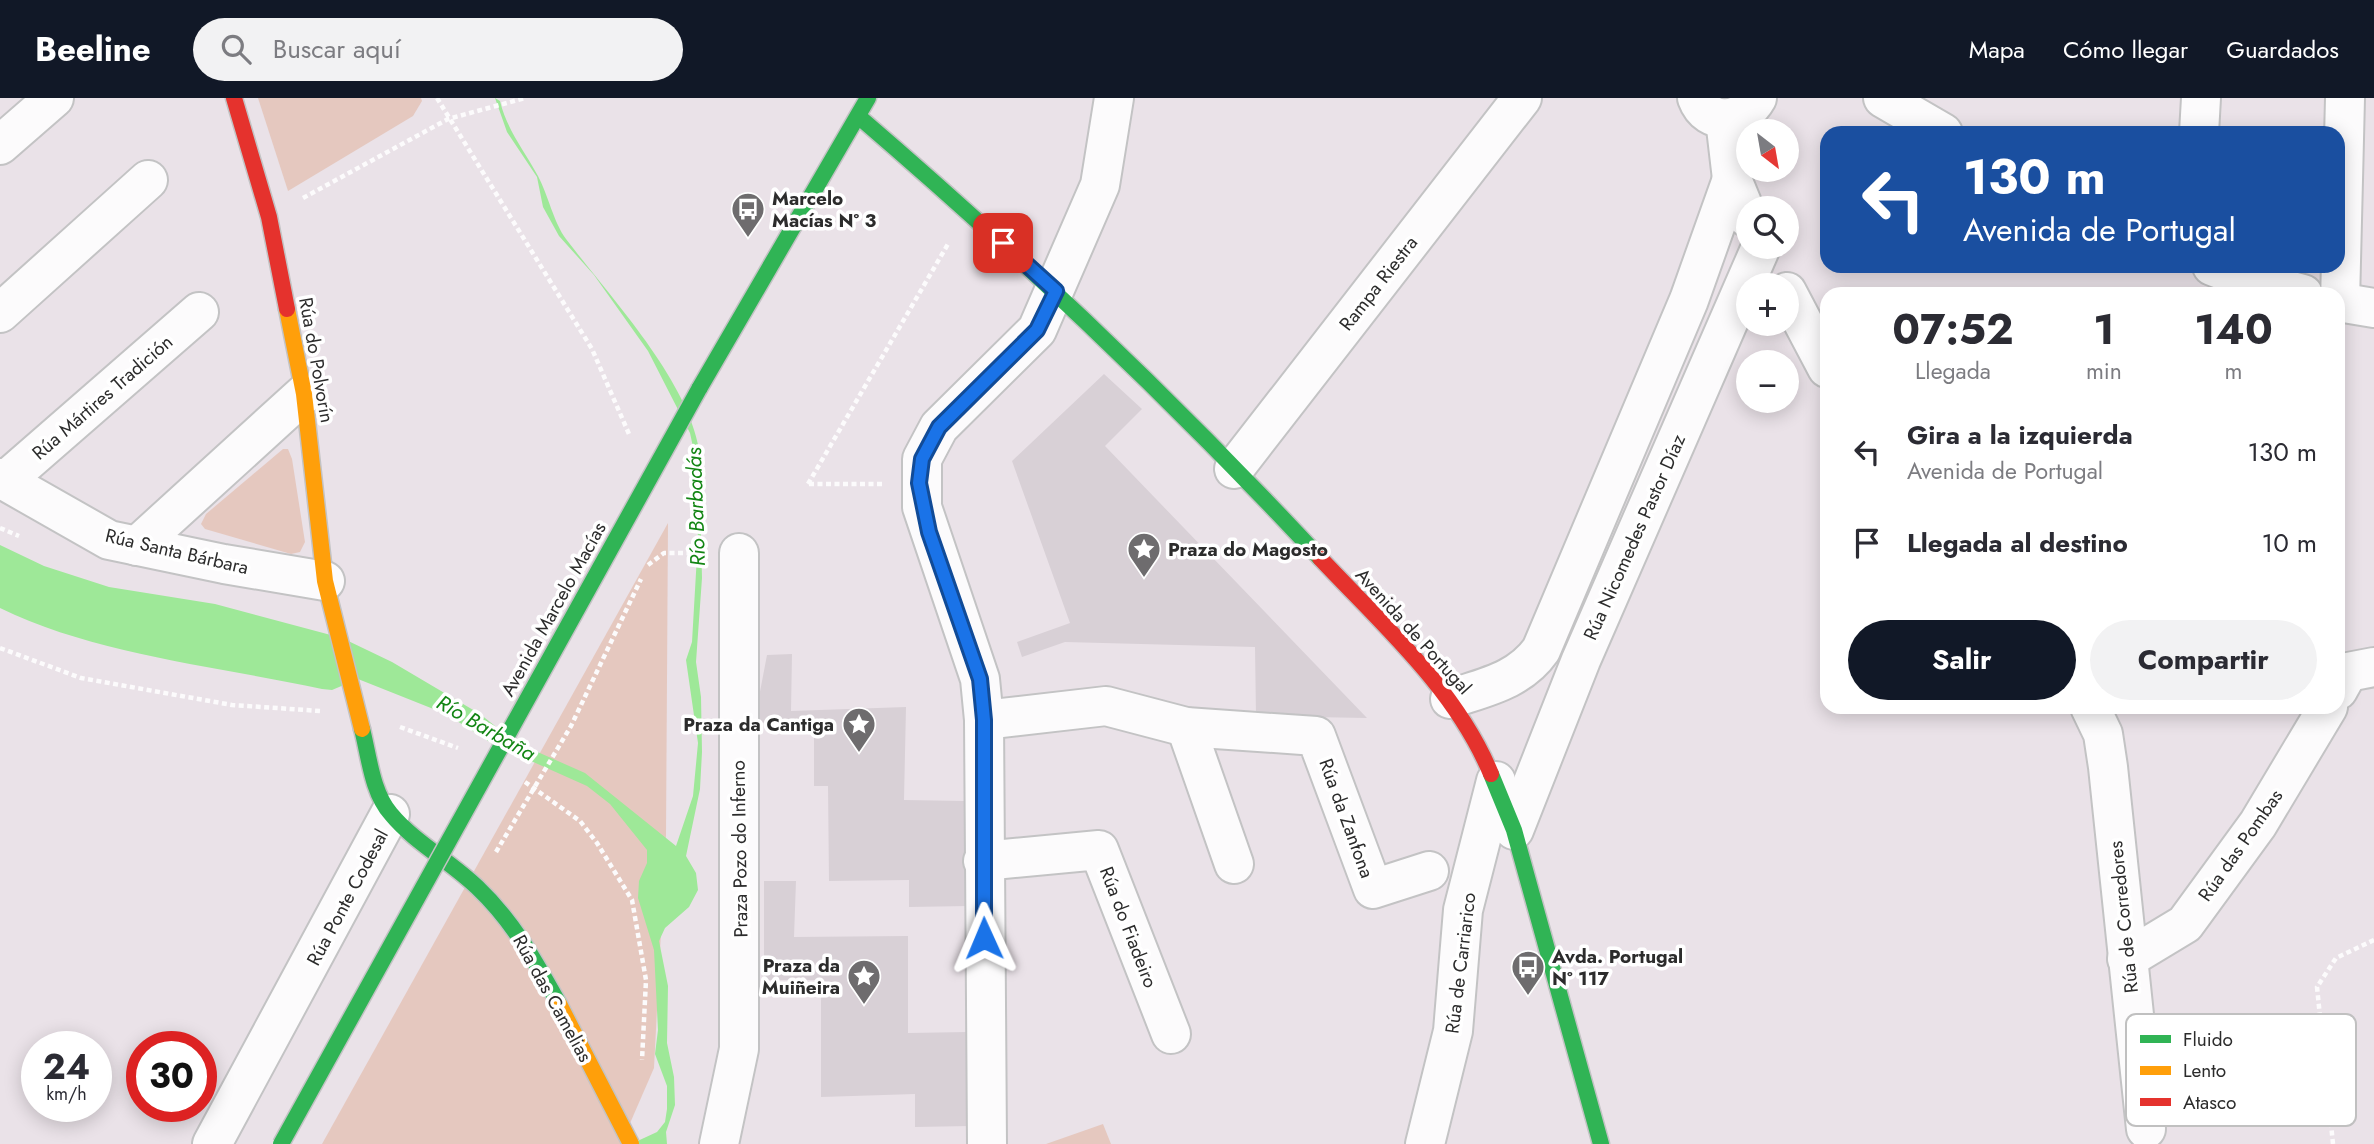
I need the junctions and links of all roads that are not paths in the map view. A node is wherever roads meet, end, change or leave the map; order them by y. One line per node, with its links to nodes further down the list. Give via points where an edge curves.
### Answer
1 (54, 98): 14 (street)
2 (234, 98): 27 (street, Rúa do Polvorín, via 268,217)
3 (868, 98): 11 (street, Avenida Marcelo Macías)
4 (1114, 98): 21 (street, via 1100,185)
5 (1521, 98): 28 (street, Rampa Riestra)
6 (1757, 98): 10 (street, Rúa Nicomedes Pastor Díaz, via 1744,114)
7 (1883, 98): 12 (street)
8 (2201, 98): 13 (street)
9 (2345, 98): 22 (street)
10 (1711, 108): 15 (street, Rúa Nicomedes Pastor Díaz)
11 (858, 116): 21 (street, Avenida de Portugal); 53 (street, Avenida Marcelo Macías, bridge, via 699,389)
12 (1931, 126)
13 (2199, 126)
14 (0, 145)
15 (1732, 179): 17 (street, Rúa Nicomedes Pastor Díaz); 36 (street, Rúa Nicomedes Pastor Díaz, via 1689,300 1541,650 1529,666 1509,679)
16 (148, 180): 23 (street)
17 (1739, 196)
18 (1757, 259): 43 (street, Rúa Nicomedes Pastor Díaz, via 1581,660)
19 (2230, 273): 20 (street)
20 (2277, 287)
21 (1056, 291): 28 (street, Avenida de Portugal); 39 (street, via 1037,330 939,427 922,459 919,483 929,532 980,679)
22 (2351, 304)
23 (0, 313)
24 (199, 313): 29 (street, Rúa Mártires Tradición)
25 (1799, 315): 26 (street)
26 (1820, 355)
27 (304, 394): 30 (street); 32 (street, Rúa do Polvorín)
28 (1234, 469): 36 (street, Avenida de Portugal)
29 (2, 480): 30 (street, Rúa Santa Bárbara, via 109,540)
30 (136, 545): 32 (street, Rúa Santa Bárbara)
31 (724, 553): 55 (street, Praza Pozo do Inferno, via 739,1049)
32 (326, 581): 33 (street, Rúa do Polvorín)
33 (337, 634): 42 (street, Rúa Ponte Codesal, via 377,790)
34 (2374, 667): 35 (street, via 2348,672)
35 (2345, 677)
36 (1450, 699): 41 (street, Avenida de Portugal)
37 (2093, 714): 47 (street, Rúa de Corredores, via 2103,734)
38 (2324, 714): 47 (street, Rúa das Pombas, via 2258,824 2185,924)
39 (984, 720): 40 (street, Rúa da Zanfona, via 1106,705); 44 (street)
40 (1186, 727): 45 (street); 46 (street, Rúa da Zanfona, via 1317,736 1373,889)
41 (1496, 781): 43 (street, Avenida de Portugal); 57 (street, Rúa de Carriarico, via 1464,911 1453,1031)
42 (390, 814): 52 (street, Rúa Ponte Codesal); 54 (street, Rúa das Camelias, bridge, via 476,886 519,933)
43 (1514, 830): 58 (street, Avenida de Portugal)
44 (983, 861): 49 (street, Rúa do Fiadeiro, via 1099,850); 56 (street)
45 (1234, 864)
46 (1429, 871)
47 (2127, 959): 48 (street, Rúa de Corredores)
48 (2133, 1014)
49 (1171, 1034)
50 (2146, 1126): 51 (street, Rúa de Corredores)
51 (2146, 1129)
52 (212, 1144)
53 (281, 1144)
54 (631, 1144)
55 (719, 1144)
56 (987, 1144)
57 (1425, 1144)
58 (1601, 1144)

